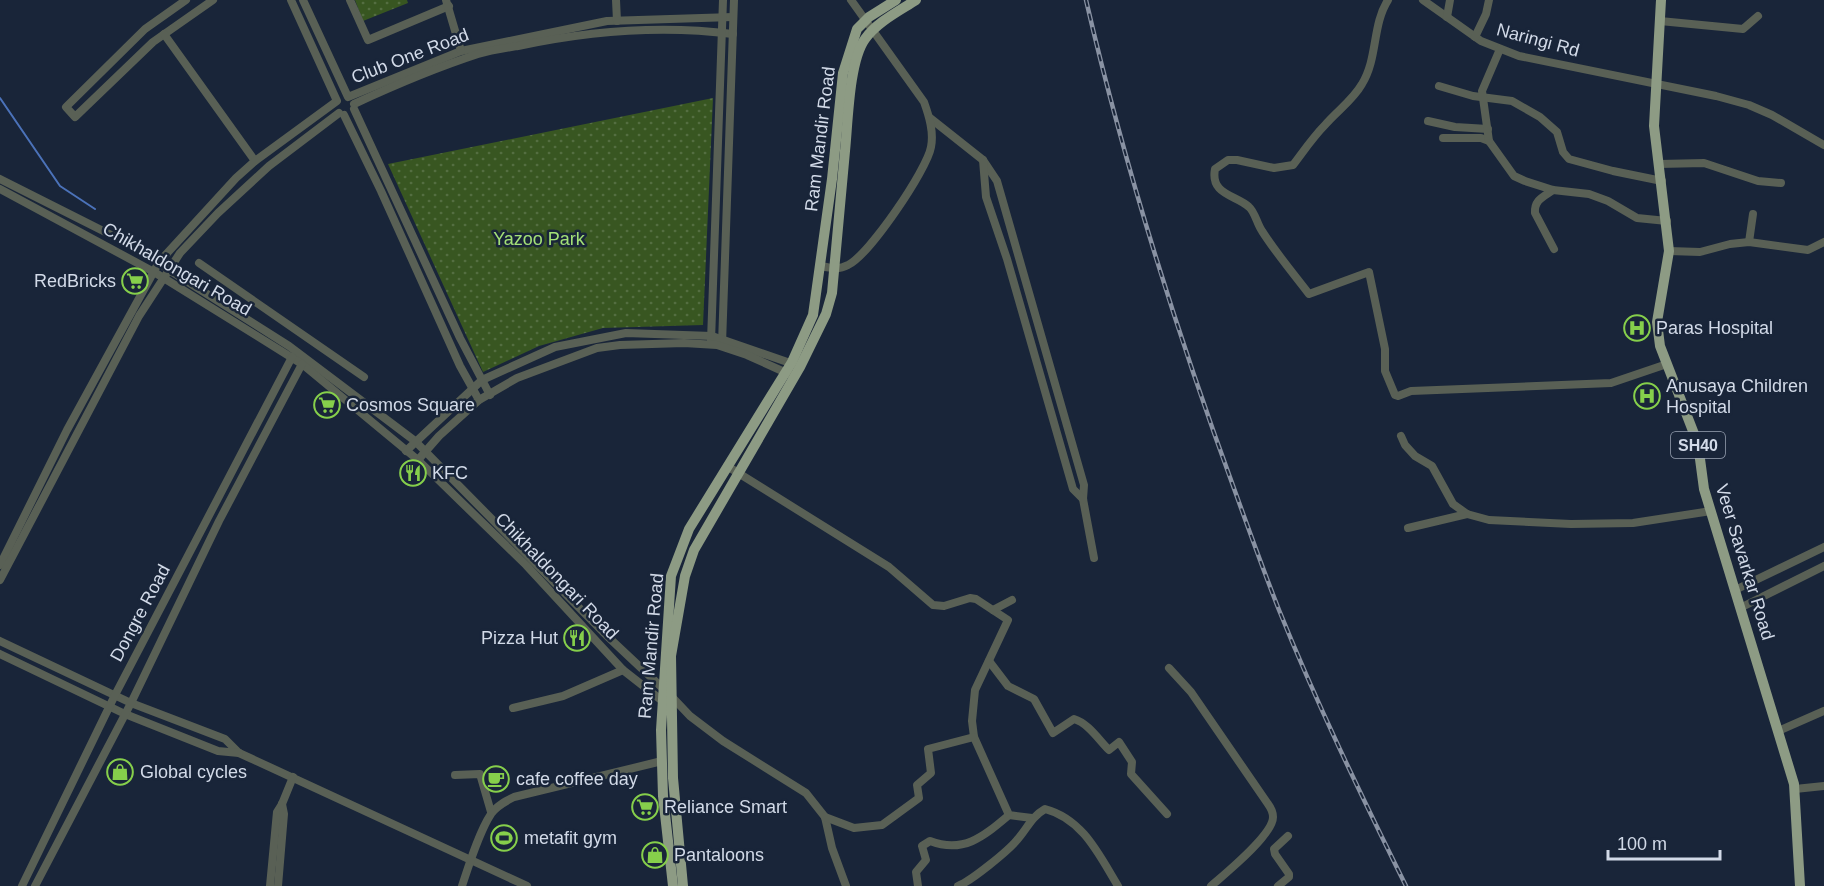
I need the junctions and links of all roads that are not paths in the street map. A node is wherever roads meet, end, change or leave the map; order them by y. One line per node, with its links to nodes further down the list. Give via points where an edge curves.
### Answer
1 (186, 0): 26 (street, via 145,29 66,107 75,117)
2 (213, 0): 26 (street)
3 (291, 0): 33 (street)
4 (303, 0): 34 (street)
5 (350, 0): 17 (street, via 368,39)
6 (616, 0): 22 (street)
7 (723, 0): 21 (street)
8 (734, 0): 19 (street)
9 (850, 0): 36 (street, via 924,102)
10 (896, 0): 58 (main road, Ram Mandir Road, via 869,17 850,46 843,73)
11 (916, 0): 59 (main road, via 877,27 858,52)
12 (1388, 0): 69 (street, via 1362,84 1293,165 1274,168 1228,160 1215,170 1218,185 1226,195 1250,208 1260,229 1309,294 1369,272 1385,349 1385,371 1395,395 1411,391 1611,383)
13 (1423, 0): 20 (street, Naringi Rd)
14 (1450, 0): 20 (street)
15 (1489, 0): 27 (street)
16 (1660, 0): 23 (main road, Veer Savarkar Road / SH40)
17 (448, 3): 29 (street)
18 (1758, 16): 23 (street, via 1743,29)
19 (733, 17): 21 (street, Club One Road); 25 (street)
20 (1447, 17): 27 (street, Naringi Rd)
21 (722, 19): 22 (street, Club One Road); 24 (street)
22 (617, 21): 29 (street, Club One Road)
23 (1660, 21): 30 (main road, Veer Savarkar Road / SH40)
24 (721, 32): 25 (street, Club One Road); 34 (street, Club One Road, via 644,30 560,37 481,54); 63 (street)
25 (732, 33): 64 (street)
26 (164, 34): 42 (street)
27 (1474, 37): 28 (street, Naringi Rd)
28 (1500, 49): 30 (street, Naringi Rd); 32 (street)
29 (461, 51): 34 (street, Club One Road)
30 (1657, 84): 41 (street, Naringi Rd, via 1749,105); 44 (main road, Veer Savarkar Road / SH40, via 1654,126)
31 (1439, 86): 32 (street)
32 (1483, 97): 38 (street); 46 (street, via 1512,101 1540,117 1557,132 1569,159)
33 (337, 101): 34 (street, Club One Road, via 342,98); 35 (street, Club One Road); 42 (street)
34 (352, 103): 35 (street, Club One Road, via 350,114); 72 (street)
35 (341, 114): 60 (street, via 269,166 180,253); 73 (street, via 377,182)
36 (930, 118): 43 (street); 59 (street, via 931,147 908,190 861,255)
37 (1428, 121): 38 (street)
38 (1488, 129): 40 (street)
39 (1443, 138): 40 (street)
40 (1489, 141): 49 (street, via 1514,176)
41 (1824, 144)
42 (255, 160): 56 (street)
43 (982, 160): 65 (street, via 997,181); 67 (street, via 986,197)
44 (1659, 164): 46 (main road, Veer Savarkar Road / SH40); 47 (street, via 1704,164 1758,181)
45 (0, 179): 56 (street, Chikhaldongari Road)
46 (1662, 181): 51 (main road, Veer Savarkar Road / SH40)
47 (1780, 183)
48 (0, 189): 61 (street, Chikhaldongari Road)
49 (1553, 190): 51 (street, via 1589,194 1637,218); 54 (street, via 1537,201 1535,213)
50 (1753, 214): 52 (street)
51 (1667, 221): 55 (main road, Veer Savarkar Road / SH40)
52 (1749, 242): 53 (street, via 1802,250); 55 (street, via 1700,252)
53 (1824, 242)
54 (1554, 249)
55 (1670, 251): 69 (main road, Veer Savarkar Road / SH40, via 1657,322)
56 (159, 262): 60 (street, Chikhaldongari Road); 61 (street)
57 (199, 263): 71 (street)
58 (821, 266): 59 (street); 70 (main road, Ram Mandir Road, via 813,315)
59 (834, 269): 70 (main road, via 826,314)
60 (169, 270): 62 (street); 77 (street, Chikhaldongari Road, via 289,346)
61 (154, 272): 62 (street, Chikhaldongari Road); 89 (street, via 67,430)
62 (164, 279): 66 (street, Chikhaldongari Road); 91 (street, via 139,316)
63 (711, 340): 64 (street); 72 (street, via 626,333 555,347); 74 (street, via 597,348 517,378)
64 (722, 343): 70 (street)
65 (1047, 354): 67 (street); 83 (street, via 1084,485)
66 (292, 357): 68 (street, Chikhaldongari Road); 102 (street, Dongre Road)
67 (1036, 358): 83 (street, via 1073,489)
68 (302, 364): 79 (street, Chikhaldongari Road); 104 (street, Dongre Road, via 219,521)
69 (1667, 364): 84 (main road, Veer Savarkar Road / SH40, via 1698,444)
70 (793, 369): 81 (main road, Ram Mandir Road); 82 (main road)
71 (364, 377)
72 (482, 380): 73 (street); 74 (street)
73 (472, 387): 75 (street); 77 (street)
74 (490, 394): 75 (street)
75 (479, 400): 78 (street)
76 (1401, 436): 85 (street, via 1414,456 1432,466 1453,504)
77 (415, 441): 78 (street, Chikhaldongari Road); 79 (street)
78 (426, 450): 80 (street); 101 (street, Chikhaldongari Road)
79 (406, 451): 80 (street, Chikhaldongari Road)
80 (417, 460): 100 (street, Chikhaldongari Road, via 526,565)
81 (728, 466): 82 (street); 101 (main road, Ram Mandir Road, via 688,529 671,576)
82 (738, 472): 95 (street, via 889,567 933,605 944,606 970,598); 103 (main road, via 694,550 685,576 671,656)
83 (1083, 499): 88 (street)
84 (1711, 511): 85 (street, via 1633,523 1571,524 1489,520); 92 (main road, Veer Savarkar Road / SH40)
85 (1467, 514): 86 (street)
86 (1408, 528)
87 (1824, 547): 92 (street)
88 (1094, 558)
89 (0, 565)
90 (1824, 566): 94 (street)
91 (0, 580)
92 (1735, 590): 94 (main road, Veer Savarkar Road / SH40)
93 (1012, 600): 95 (street)
94 (1740, 608): 109 (main road, Veer Savarkar Road / SH40)
95 (993, 610): 98 (street, via 1008,620)
96 (0, 641): 102 (street)
97 (0, 654): 105 (street)
98 (989, 661): 110 (street, via 975,690); 118 (street, via 1008,686 1034,699 1053,733 1074,719 1088,727 1108,750 1119,742 1132,762 1131,774)
99 (1169, 668): 137 (street, via 1191,692 1273,814 1272,823 1260,841)
100 (623, 670): 103 (street, Chikhaldongari Road); 106 (street, via 563,696)
101 (663, 688): 103 (main road, Ram Mandir Road)
102 (115, 695): 104 (street); 105 (street, Dongre Road)
103 (669, 702): 112 (main road, Ram Mandir Road, via 661,730); 120 (street, Chikhaldongari Road, via 806,793); 132 (main road)
104 (131, 703): 108 (street, Dongre Road); 111 (street, via 225,739)
105 (110, 707): 108 (street); 125 (street, Dongre Road)
106 (513, 708)
107 (1824, 711): 109 (street)
108 (125, 714): 111 (street, via 218,751); 126 (street, Dongre Road)
109 (1778, 730): 116 (main road, Veer Savarkar Road / SH40)
110 (974, 737): 119 (street); 120 (street, via 928,749 932,773 917,785 919,798 882,825 854,828)
111 (239, 753): 114 (street)
112 (662, 761): 117 (street, via 514,797); 131 (main road, Ram Mandir Road)
113 (455, 775): 117 (street, via 480,774)
114 (292, 777): 123 (street); 124 (street, via 277,812)
115 (1824, 786): 116 (street)
116 (1795, 789): 139 (main road, Veer Savarkar Road / SH40)
117 (491, 812): 123 (street)
118 (1167, 814)
119 (1009, 815): 121 (street); 134 (street, via 983,836 958,846 930,841 922,846 926,860 916,872)
120 (825, 817): 133 (street)
121 (1032, 818): 135 (street, via 1016,841); 136 (street, via 1045,809 1076,825 1090,840)
122 (1288, 836): 138 (street, via 1274,849 1289,874)
123 (470, 861): 129 (street); 130 (street)
124 (276, 872): 127 (street); 128 (street)
125 (22, 886)
126 (35, 886)
127 (270, 886)
128 (278, 886)
129 (462, 886)
130 (527, 886)
131 (673, 886)
132 (683, 886)
133 (846, 886)
134 (918, 886)
135 (958, 886)
136 (1118, 886)
137 (1212, 886)
138 (1278, 886)
139 (1800, 886)

